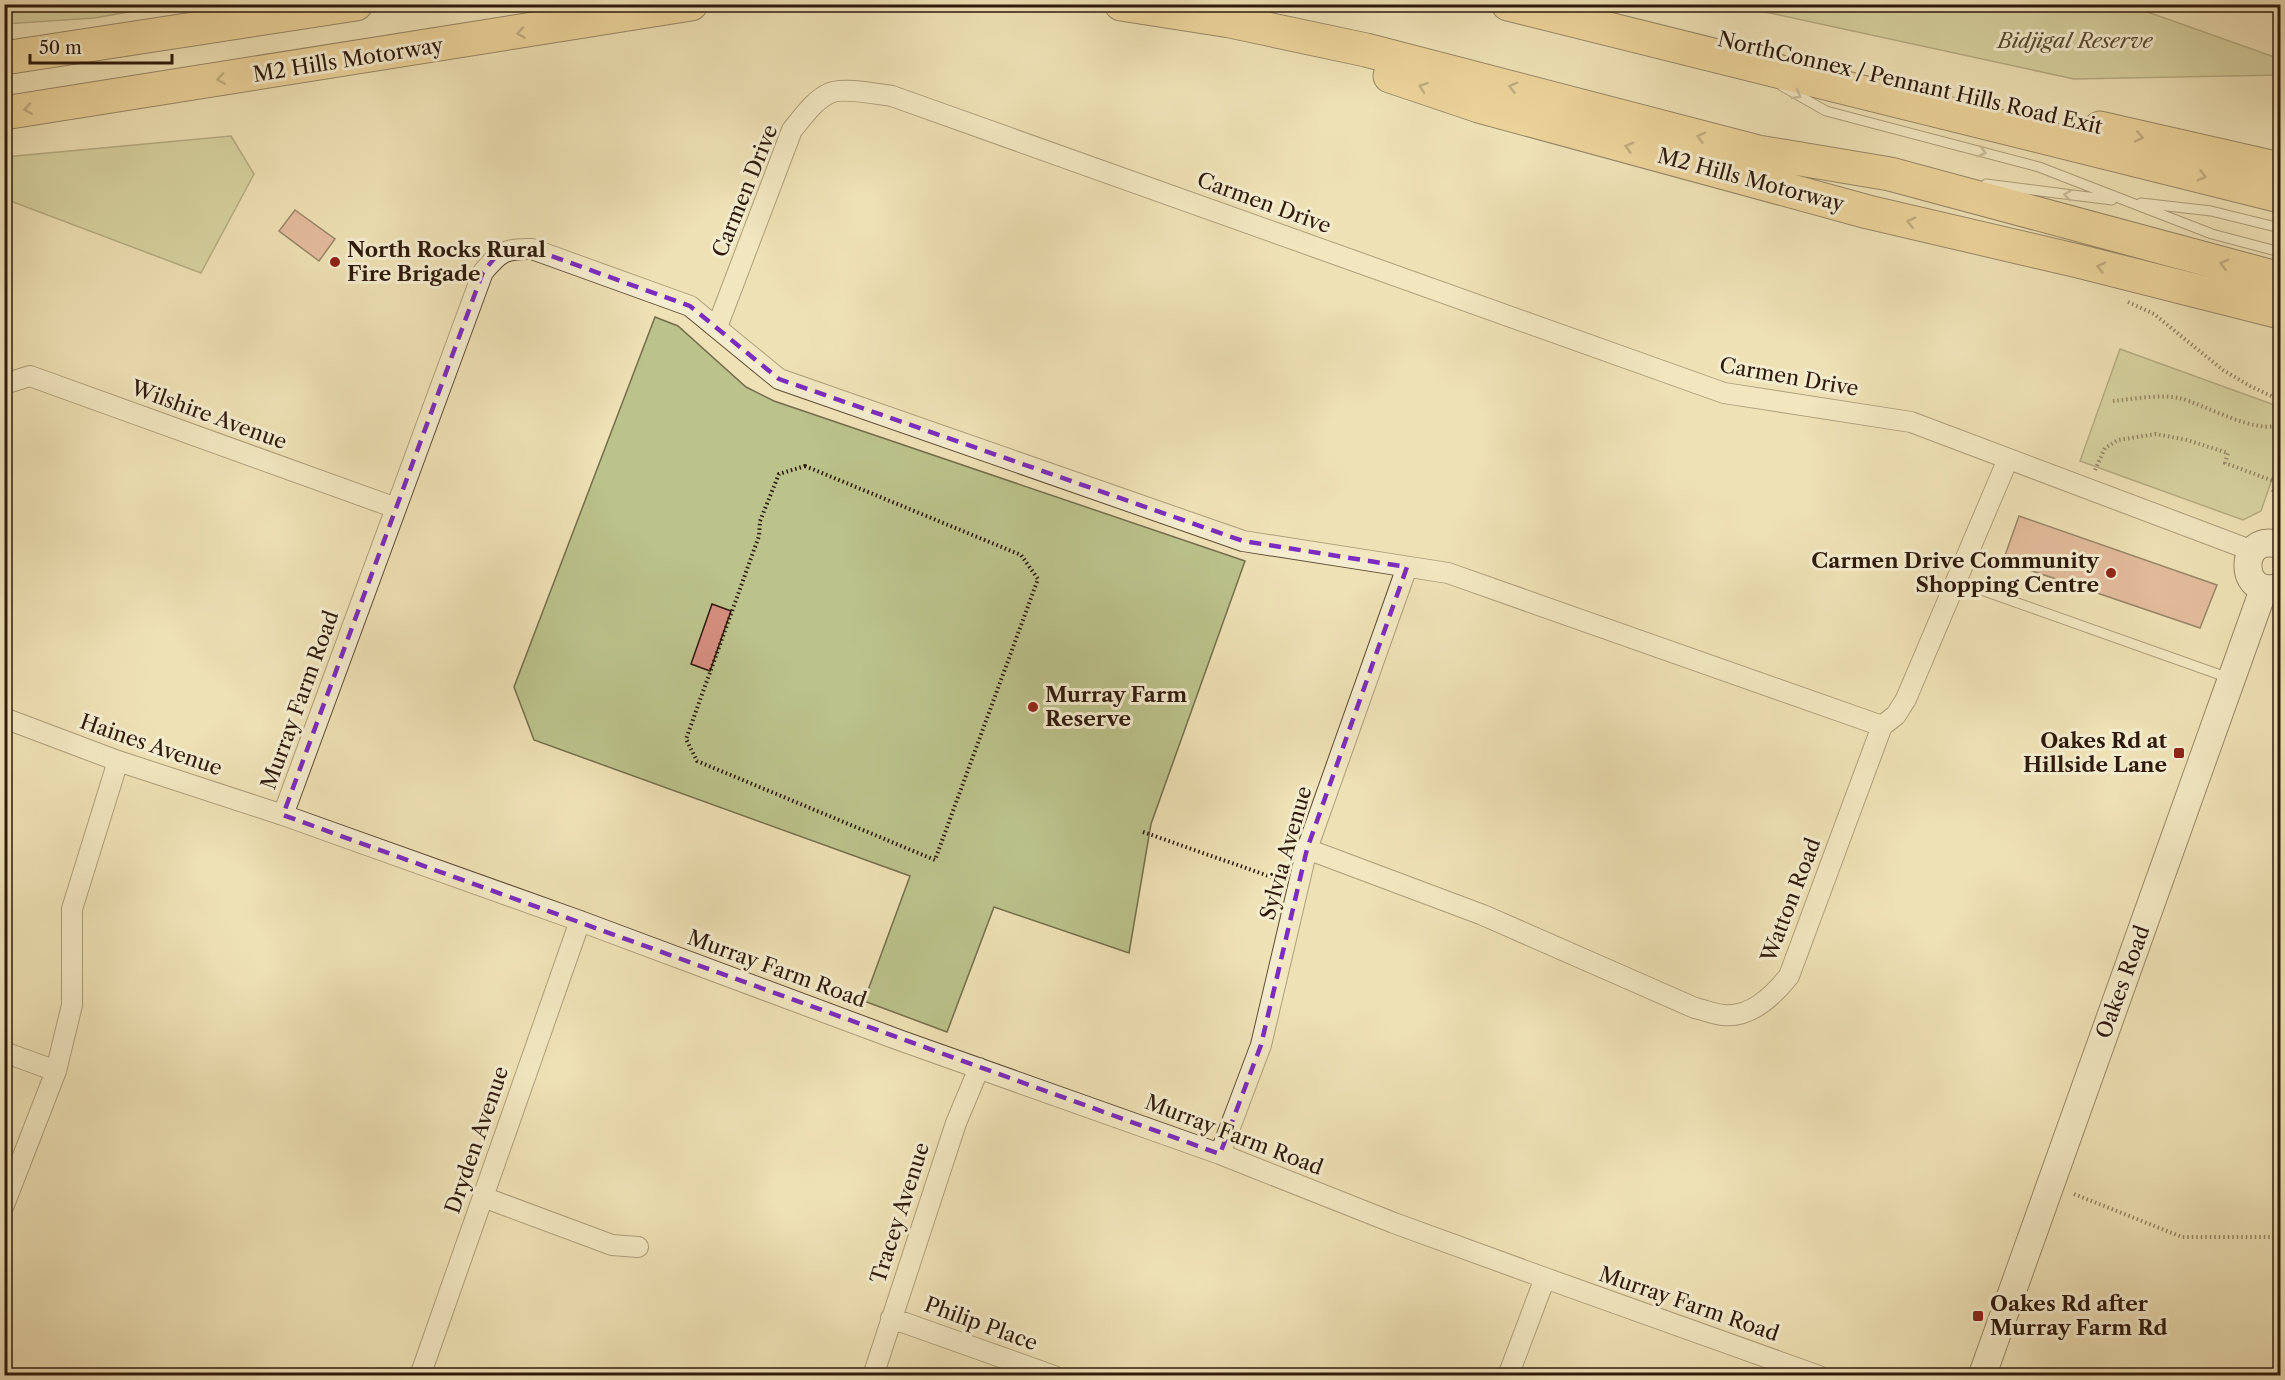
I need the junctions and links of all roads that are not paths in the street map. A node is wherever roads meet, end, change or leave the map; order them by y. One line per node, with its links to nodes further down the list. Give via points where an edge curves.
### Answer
1 (356, 4): 6 (highway)
2 (691, 4): 8 (highway, M2 Hills Motorway, one-way to 8)
3 (1121, 4): 5 (highway, M2 Hills Motorway)
4 (1523, 8): 7 (highway); 10 (highway, NorthConnex / Pennant Hills Road Exit, one-way to 10, via 1624,15)
5 (1230, 21): 9 (highway, M2 Hills Motorway, one-way to 5, via 1468,75); 18 (highway, M2 Hills Motorway, one-way to 5, via 1868,212 1479,106)
6 (4, 58)
7 (1747, 65): 13 (highway, one-way to 13); 14 (lane, one-way to 14, via 1826,111 2038,167)
8 (4, 113)
9 (1758, 152): 11 (lane); 17 (highway, M2 Hills Motorway, one-way to 9, via 1890,174)
10 (2280, 169)
11 (1945, 179)
12 (1980, 183): 14 (lane, one-way to 12)
13 (2280, 196)
14 (2126, 202): 15 (lane, via 2211,211); 16 (lane, via 2212,234)
15 (2280, 228)
16 (2280, 252)
17 (2280, 279)
18 (2280, 312)
19 (717, 327): 21 (street, Carmen Drive, via 792,130 809,108 830,92 860,91 892,96 1724,393 1911,422); 22 (street, Murray Farm Road, via 690,306 532,249 513,248 498,254 483,272); 24 (street, via 779,379 1209,529 1244,541)
20 (4, 384): 22 (street, Wilshire Avenue, via 30,376)
21 (2008, 459): 23 (street, Carmen Drive); 25 (street, Watton Road)
22 (396, 508): 31 (street, Murray Farm Road)
23 (2273, 545): 26 (main road, via 2248,560 2253,582)
24 (1407, 567): 29 (street, via 1448,573); 32 (street, Sylvia Avenue)
25 (1956, 580): 27 (lane); 29 (street, Watton Road, via 1906,699 1896,715)
26 (2272, 587): 27 (main road, Oakes Road)
27 (2231, 679): 48 (main road, Oakes Road)
28 (4, 718): 30 (street, Haines Avenue)
29 (1882, 726): 32 (street, Watton Road, via 1789,976 1777,992 1738,1014 1723,1016 1695,1008 1483,915)
30 (118, 761): 31 (street, Haines Avenue); 36 (street, via 72,909 72,1005)
31 (283, 815): 33 (street, Murray Farm Road)
32 (1307, 849): 37 (street, Sylvia Avenue, via 1261,1045)
33 (580, 921): 35 (street, Murray Farm Road); 38 (street, Dryden Avenue)
34 (4, 1052): 36 (street)
35 (979, 1068): 37 (street, Murray Farm Road); 42 (street, Tracey Avenue, via 956,1123)
36 (56, 1071): 39 (street)
37 (1220, 1154): 41 (street, Murray Farm Road)
38 (483, 1197): 40 (street, via 612,1245); 43 (street, Dryden Avenue)
39 (4, 1205)
40 (638, 1247)
41 (1545, 1278): 46 (street); 47 (street, Murray Farm Road)
42 (891, 1318): 44 (street, Tracey Avenue); 45 (street, Philip Place)
43 (420, 1376)
44 (873, 1376)
45 (1054, 1376)
46 (1508, 1376)
47 (1820, 1376)
48 (1982, 1376)

